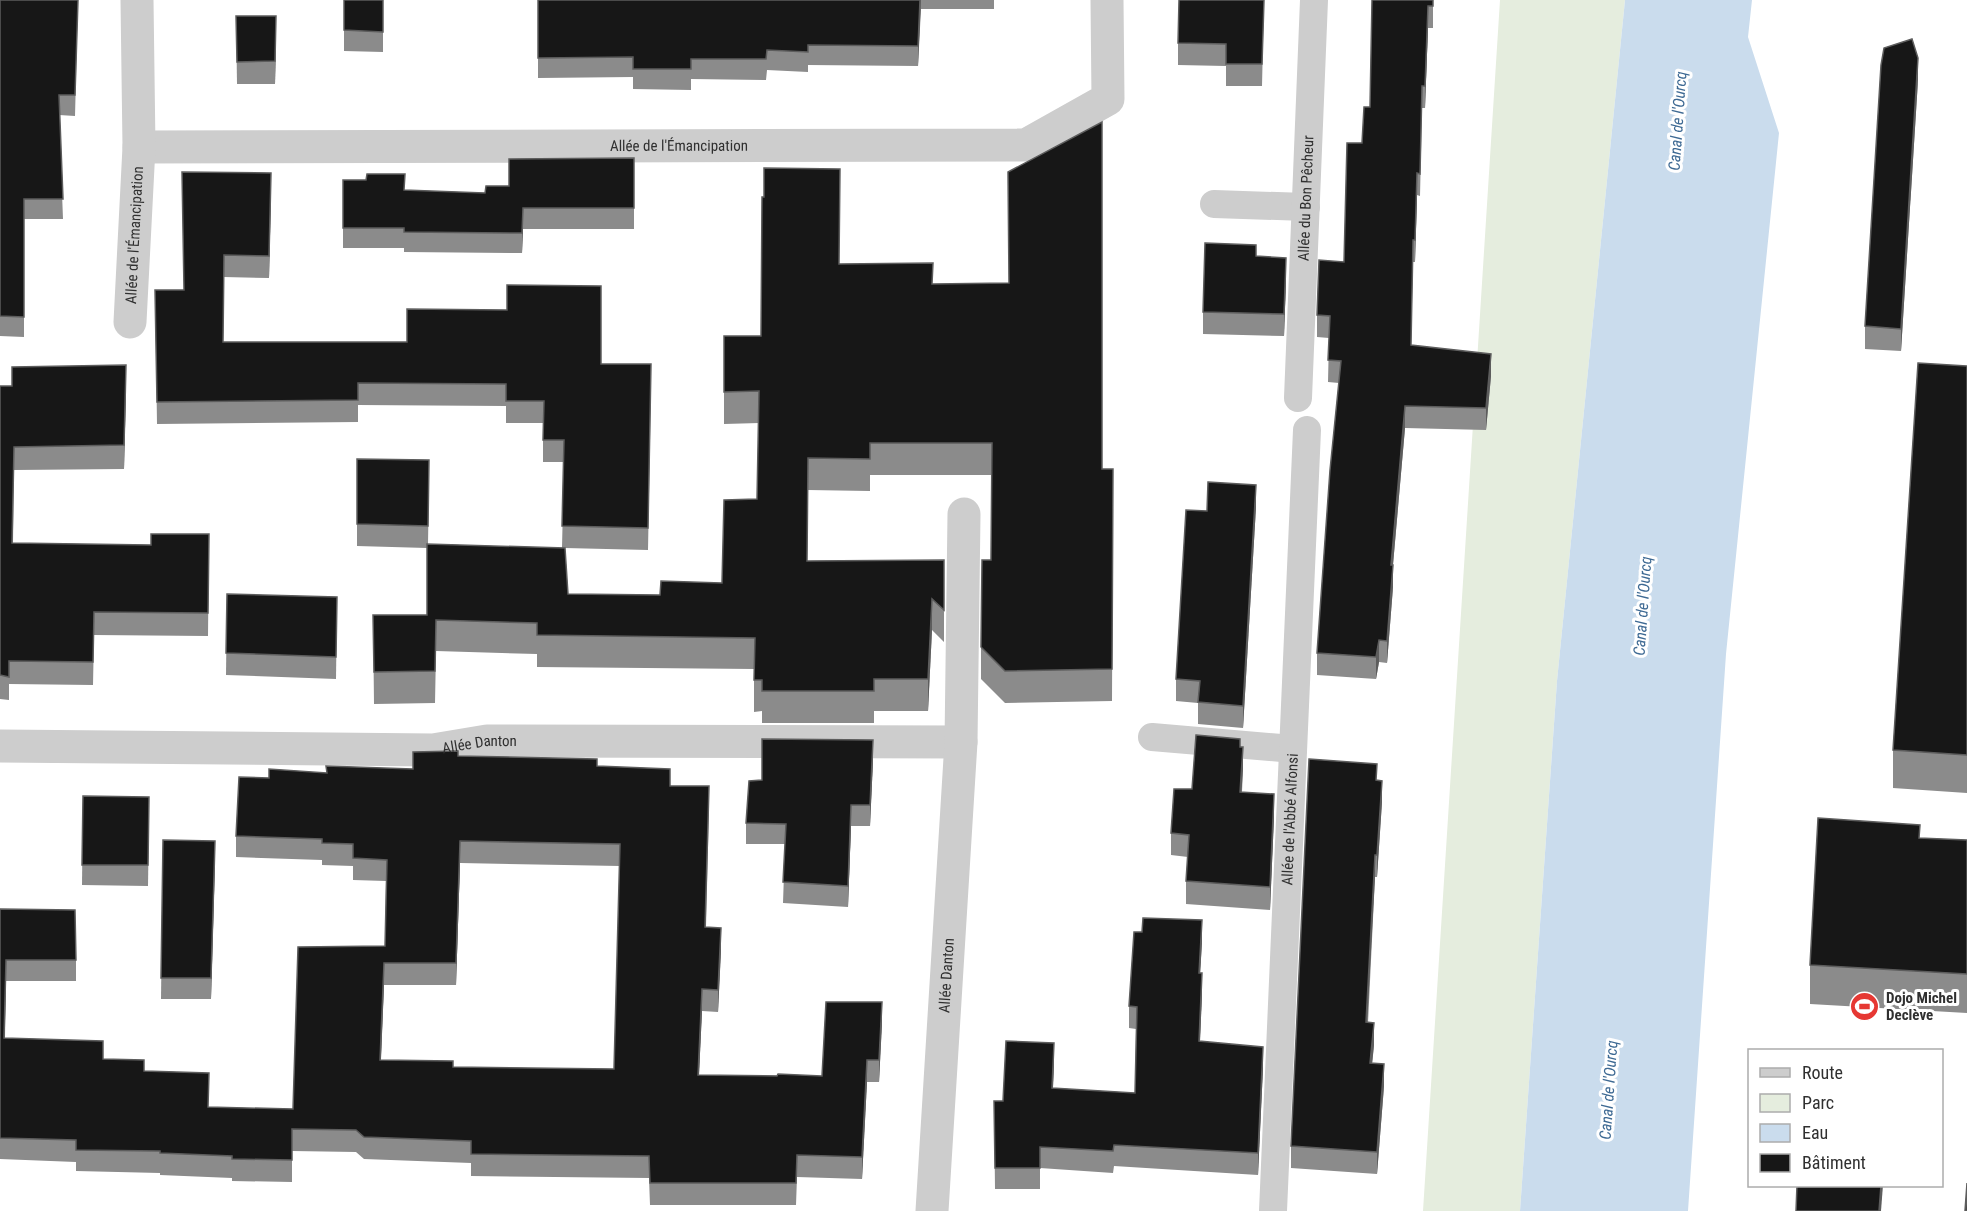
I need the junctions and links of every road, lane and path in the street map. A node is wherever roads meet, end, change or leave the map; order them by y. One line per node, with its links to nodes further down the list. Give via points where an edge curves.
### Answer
1 (137, 0): 4 (street, Allée de l'Émancipation)
2 (1107, 0): 4 (street, Allée de l'Émancipation, via 1108,99 1026,145)
3 (1314, 0): 6 (lane, Allée du Bon Pêcheur)
4 (140, 147): 7 (street, Allée de l'Émancipation)
5 (1214, 204): 6 (lane)
6 (1306, 207): 8 (lane, Allée du Bon Pêcheur)
7 (130, 322)
8 (1298, 398)
9 (1307, 430): 14 (lane, Allée de l'Abbé Alfonsi)
10 (964, 514): 12 (street, Allée Danton)
11 (1152, 737): 14 (lane)
12 (961, 742): 13 (street, Allée Danton, via 487,741 433,750); 15 (street, Allée Danton)
13 (0, 746)
14 (1293, 749): 16 (lane, Allée de l'Abbé Alfonsi)
15 (932, 1211)
16 (1273, 1211)

